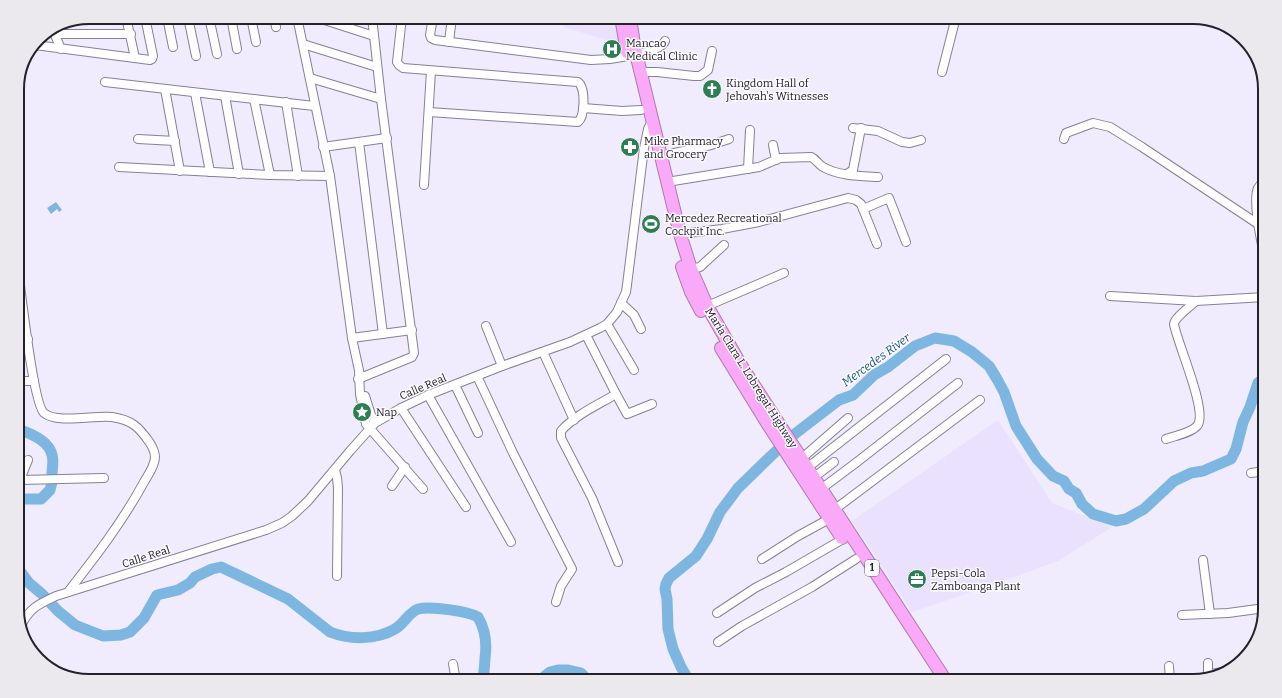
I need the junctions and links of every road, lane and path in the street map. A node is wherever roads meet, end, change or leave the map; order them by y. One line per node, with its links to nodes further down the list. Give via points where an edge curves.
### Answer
1 (128, 24): 21 (street)
2 (146, 24): 35 (street, via 153,56 148,61)
3 (168, 24): 28 (street)
4 (189, 24): 33 (street)
5 (211, 24): 32 (street)
6 (232, 24): 30 (street)
7 (252, 24): 24 (street)
8 (275, 24): 18 (street)
9 (299, 24): 26 (street)
10 (337, 24): 22 (street)
11 (373, 24): 22 (street)
12 (401, 24): 37 (street, via 399,65 403,68)
13 (432, 24): 25 (street, via 431,38)
14 (451, 24): 25 (street)
15 (623, 24): 34 (highway, Maria Clara L. Lobregat Highway / 1)
16 (630, 24): 34 (highway, Maria Clara L. Lobregat Highway / 1)
17 (954, 24): 39 (street)
18 (276, 27)
19 (60, 31): 21 (street)
20 (55, 34): 29 (street)
21 (131, 34): 35 (street)
22 (374, 36): 36 (street)
23 (665, 41): 34 (street, via 660,47)
24 (256, 42)
25 (449, 42): 34 (street, via 591,60)
26 (303, 44): 36 (street); 40 (street)
27 (41, 45): 29 (street)
28 (173, 47)
29 (61, 49): 35 (street)
30 (237, 49)
31 (712, 51): 38 (street, via 708,70 700,76)
32 (217, 54)
33 (196, 56)
34 (632, 56): 38 (highway, Maria Clara L. Lobregat Highway / 1); 50 (highway, Maria Clara L. Lobregat Highway / 1)
35 (136, 58)
36 (377, 67): 46 (street)
37 (431, 71): 49 (street, via 578,82 582,86); 51 (street)
38 (640, 72): 52 (highway, Maria Clara L. Lobregat Highway / 1)
39 (942, 72)
40 (310, 78): 46 (street); 48 (street)
41 (106, 82): 42 (street)
42 (165, 89): 43 (street); 62 (street)
43 (195, 93): 44 (street); 71 (street)
44 (225, 96): 45 (street); 72 (street)
45 (254, 99): 47 (street); 74 (street)
46 (381, 99): 57 (street)
47 (286, 102): 48 (street); 75 (street)
48 (314, 106): 65 (street)
49 (583, 108): 50 (street); 51 (street, via 580,121 574,123)
50 (641, 110): 56 (highway, Maria Clara L. Lobregat Highway / 1)
51 (429, 112): 79 (street)
52 (652, 121): 56 (street, Calle Real); 66 (highway, Maria Clara L. Lobregat Highway / 1)
53 (853, 128): 54 (street)
54 (861, 128): 60 (street, via 878,131 902,142); 73 (street, via 853,170)
55 (750, 130): 69 (street)
56 (647, 133): 92 (street, Calle Real, via 631,262 626,292); 121 (highway, Maria Clara L. Lobregat Highway / 1, via 672,236 691,292 735,372)
57 (387, 138): 63 (street); 98 (street)
58 (138, 139): 62 (street)
59 (729, 139): 66 (street)
60 (921, 140)
61 (1064, 140): 82 (street, via 1066,133 1093,123 1110,127)
62 (175, 141): 70 (street)
63 (359, 142): 65 (street); 99 (street)
64 (773, 145): 67 (street)
65 (323, 147): 76 (street)
66 (661, 156): 78 (highway, Maria Clara L. Lobregat Highway / 1)
67 (776, 160): 69 (street); 73 (street, via 811,157 825,168)
68 (119, 167): 70 (street)
69 (748, 169): 78 (street)
70 (180, 171): 71 (street)
71 (210, 172): 72 (street)
72 (239, 174): 74 (street)
73 (847, 174): 77 (street)
74 (270, 175): 75 (street)
75 (298, 176): 76 (street)
76 (330, 176): 101 (street)
77 (878, 177)
78 (667, 182): 83 (highway, Maria Clara L. Lobregat Highway / 1)
79 (424, 185)
80 (1258, 190): 82 (street)
81 (863, 208): 83 (street, via 856,200 848,198 759,222); 84 (street, via 889,198); 85 (street)
82 (1258, 224)
83 (680, 234): 87 (highway, Maria Clara L. Lobregat Highway / 1)
84 (906, 242)
85 (877, 244)
86 (724, 245): 87 (street, via 700,267)
87 (691, 269): 93 (highway, Maria Clara L. Lobregat Highway / 1)
88 (784, 273): 93 (street)
89 (1110, 296): 91 (street)
90 (1258, 297): 91 (street)
91 (1196, 301): 124 (street, via 1174,320 1174,324 1190,373 1200,422 1192,430)
92 (621, 303): 95 (street, Calle Real); 97 (street, via 634,315)
93 (707, 306): 121 (highway, Maria Clara L. Lobregat Highway / 1)
94 (24, 311): 103 (street)
95 (607, 324): 100 (street, Calle Real); 107 (street)
96 (486, 326): 106 (street)
97 (641, 329)
98 (412, 330): 99 (street); 108 (street, via 414,355)
99 (384, 334): 101 (street)
100 (586, 335): 104 (street, Calle Real); 115 (street)
101 (352, 338): 108 (street)
102 (24, 339): 103 (street)
103 (28, 339): 111 (street)
104 (543, 352): 106 (street, Calle Real); 120 (street)
105 (946, 359): 127 (street)
106 (502, 366): 109 (street, Calle Real)
107 (634, 370)
108 (360, 376): 122 (street, via 365,407)
109 (477, 376): 113 (street, Calle Real); 148 (street, via 571,566)
110 (24, 381): 111 (street)
111 (34, 381): 147 (street, via 39,407 43,413 67,419 111,417 125,420 141,430 155,455 151,469 130,507)
112 (958, 382): 137 (street)
113 (455, 385): 114 (street, Calle Real); 123 (street)
114 (428, 394): 118 (street, Calle Real); 141 (street)
115 (616, 394): 117 (street, via 628,414); 120 (street)
116 (980, 400): 139 (street)
117 (652, 404)
118 (401, 408): 122 (street, Calle Real); 138 (street)
119 (848, 418): 127 (street)
120 (574, 420): 145 (street, via 561,431 561,438 592,498)
121 (772, 423): 127 (highway, Maria Clara L. Lobregat Highway / 1)
122 (372, 426): 128 (street); 130 (street, Calle Real)
123 (478, 433)
124 (1166, 439)
125 (28, 460): 129 (street)
126 (834, 462): 127 (street)
127 (802, 464): 137 (highway, Maria Clara L. Lobregat Highway / 1); 137 (highway, Maria Clara L. Lobregat Highway / 1)
128 (404, 467): 135 (street); 136 (street)
129 (24, 470)
130 (335, 470): 146 (street, via 338,488); 147 (street, Calle Real, via 292,516 272,528)
131 (1258, 472): 132 (street)
132 (1251, 473)
133 (104, 478): 134 (street)
134 (24, 483)
135 (392, 486)
136 (423, 489)
137 (817, 492): 139 (highway, Maria Clara L. Lobregat Highway / 1)
138 (466, 507)
139 (832, 514): 140 (highway, Maria Clara L. Lobregat Highway / 1); 142 (street); 161 (highway, Maria Clara L. Lobregat Highway / 1)
140 (843, 539): 143 (highway, Maria Clara L. Lobregat Highway / 1); 150 (street)
141 (511, 542)
142 (762, 559)
143 (856, 559): 154 (street); 160 (highway, Maria Clara L. Lobregat Highway / 1)
144 (1203, 560): 151 (street)
145 (618, 562)
146 (337, 576)
147 (68, 592): 153 (street, Calle Real, via 38,605)
148 (556, 602)
149 (1258, 609): 151 (street)
150 (716, 613)
151 (1210, 614): 152 (street)
152 (1182, 615)
153 (25, 619)
154 (718, 642)
155 (1208, 663): 158 (street)
156 (453, 664): 159 (street)
157 (1169, 666): 162 (street)
158 (1208, 672)
159 (455, 674)
160 (932, 674)
161 (941, 674)
162 (1170, 674)

